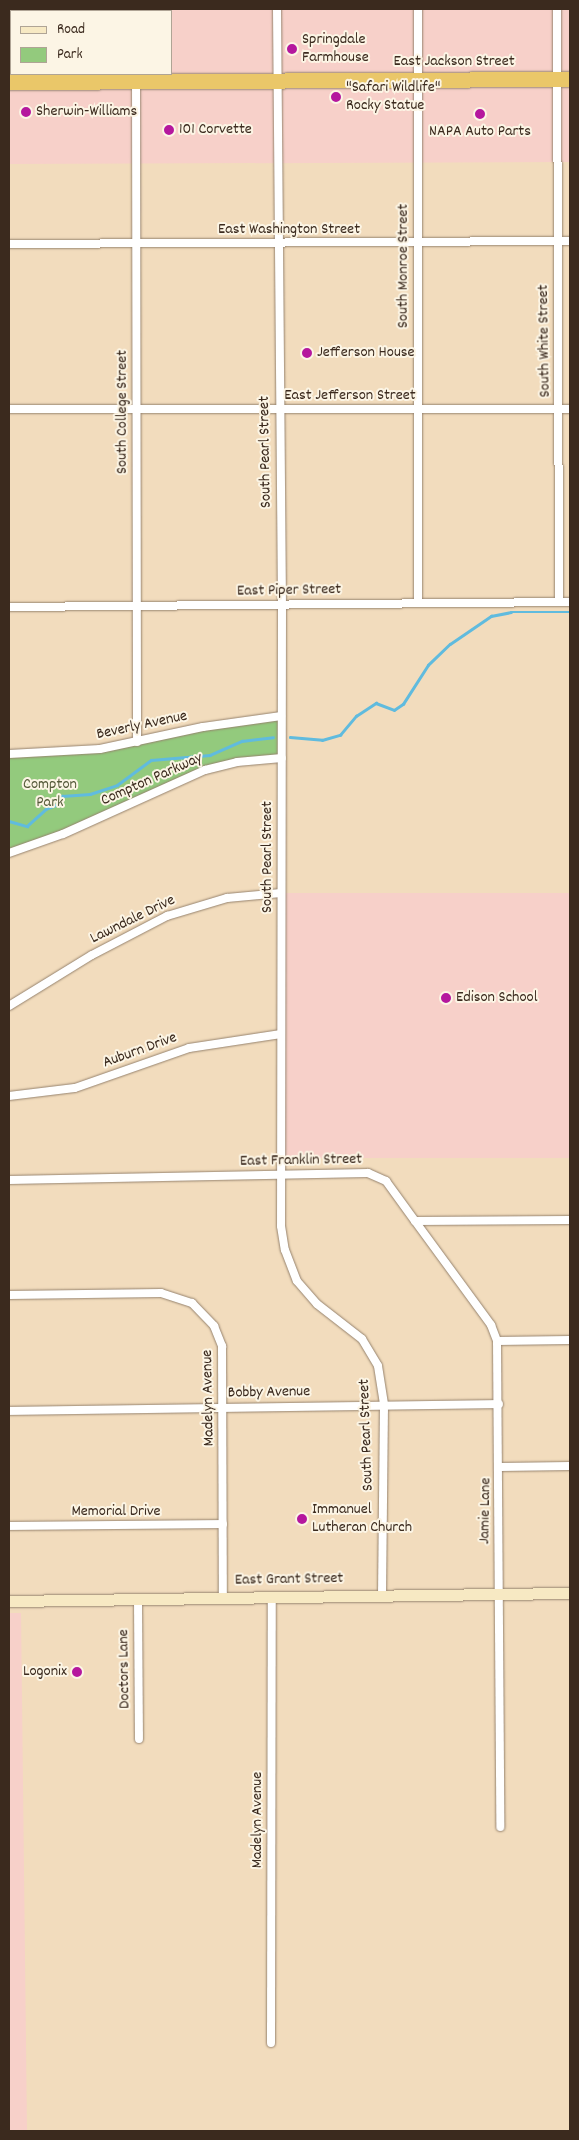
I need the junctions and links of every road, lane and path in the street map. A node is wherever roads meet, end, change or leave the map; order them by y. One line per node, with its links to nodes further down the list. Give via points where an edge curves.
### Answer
1 (277, 9): 6 (street, South Pearl Street)
2 (418, 9): 7 (street, South Monroe Street)
3 (557, 9): 5 (street, South White Street)
4 (136, 77): 6 (highway, East Jackson Street); 8 (highway, East Jackson Street); 14 (street, South College Street)
5 (563, 79): 7 (highway, East Jackson Street); 9 (street, South White Street)
6 (278, 80): 7 (highway, East Jackson Street); 13 (street, South Pearl Street)
7 (417, 80): 11 (street, South Monroe Street)
8 (9, 82)
9 (558, 241): 10 (street, East Washington Street); 11 (street, East Washington Street); 18 (street, South White Street)
10 (570, 241)
11 (418, 243): 13 (street, East Washington Street); 20 (street, South Monroe Street)
12 (9, 244): 14 (street, East Washington Street)
13 (277, 244): 14 (street, East Washington Street); 17 (street, South Pearl Street)
14 (138, 245): 16 (street, South College Street)
15 (9, 409): 16 (street, East Jefferson Street)
16 (137, 409): 17 (street, East Jefferson Street); 25 (street, South College Street)
17 (279, 409): 20 (street, East Jefferson Street); 24 (street, South Pearl Street)
18 (559, 409): 19 (street, East Jefferson Street); 20 (street, East Jefferson Street); 21 (street, South White Street)
19 (570, 409)
20 (418, 410): 23 (street, South Monroe Street)
21 (559, 602): 22 (street, East Piper Street); 23 (street, East Piper Street)
22 (570, 602)
23 (418, 603): 24 (street, East Piper Street)
24 (282, 605): 25 (street, East Piper Street); 27 (street, South Pearl Street)
25 (137, 606): 26 (street, East Piper Street); 28 (street, South College Street)
26 (9, 607)
27 (281, 716): 28 (street, Beverly Avenue, via 203,727); 30 (street, South Pearl Street)
28 (137, 742): 29 (street, Beverly Avenue, via 100,750)
29 (9, 754)
30 (282, 758): 31 (street, Compton Parkway, via 237,762 205,770 63,834); 32 (street, South Pearl Street)
31 (9, 853)
32 (281, 893): 33 (street, Lawndale Drive, via 227,898 167,916 92,955); 34 (street, South Pearl Street)
33 (9, 1006)
34 (281, 1034): 35 (street, Auburn Drive, via 189,1048 75,1088); 36 (street, South Pearl Street)
35 (9, 1096)
36 (281, 1175): 37 (street, East Franklin Street); 39 (street, East Franklin Street, via 377,1175 389,1184); 44 (street, South Pearl Street, via 282,1238 293,1272 317,1304 349,1327 368,1347 378,1366)
37 (9, 1180)
38 (570, 1220): 39 (street)
39 (415, 1221): 42 (street, Jamie Lane, via 491,1326)
40 (9, 1295): 45 (street, Madelyn Avenue, via 162,1293 187,1300 208,1317 219,1335)
41 (570, 1340): 42 (street)
42 (497, 1341): 43 (street, Jamie Lane)
43 (499, 1404): 44 (street, Bobby Avenue); 48 (street, Jamie Lane)
44 (384, 1405): 45 (street, Bobby Avenue); 53 (street, South Pearl Street)
45 (224, 1407): 46 (street, Bobby Avenue); 49 (street, Madelyn Avenue)
46 (9, 1411)
47 (570, 1466): 48 (street)
48 (500, 1467): 52 (street, Jamie Lane)
49 (223, 1524): 50 (street, Memorial Drive); 55 (street, Madelyn Avenue)
50 (9, 1526)
51 (570, 1593): 52 (main road, East Grant Street)
52 (499, 1594): 53 (main road, East Grant Street); 59 (street, Jamie Lane)
53 (382, 1595): 54 (main road, East Grant Street)
54 (272, 1597): 55 (main road, East Grant Street); 60 (street, Madelyn Avenue)
55 (223, 1598): 56 (main road, East Grant Street)
56 (138, 1600): 57 (main road, East Grant Street); 58 (street, Doctors Lane)
57 (9, 1601)
58 (139, 1739)
59 (500, 1827)
60 (271, 2042)

